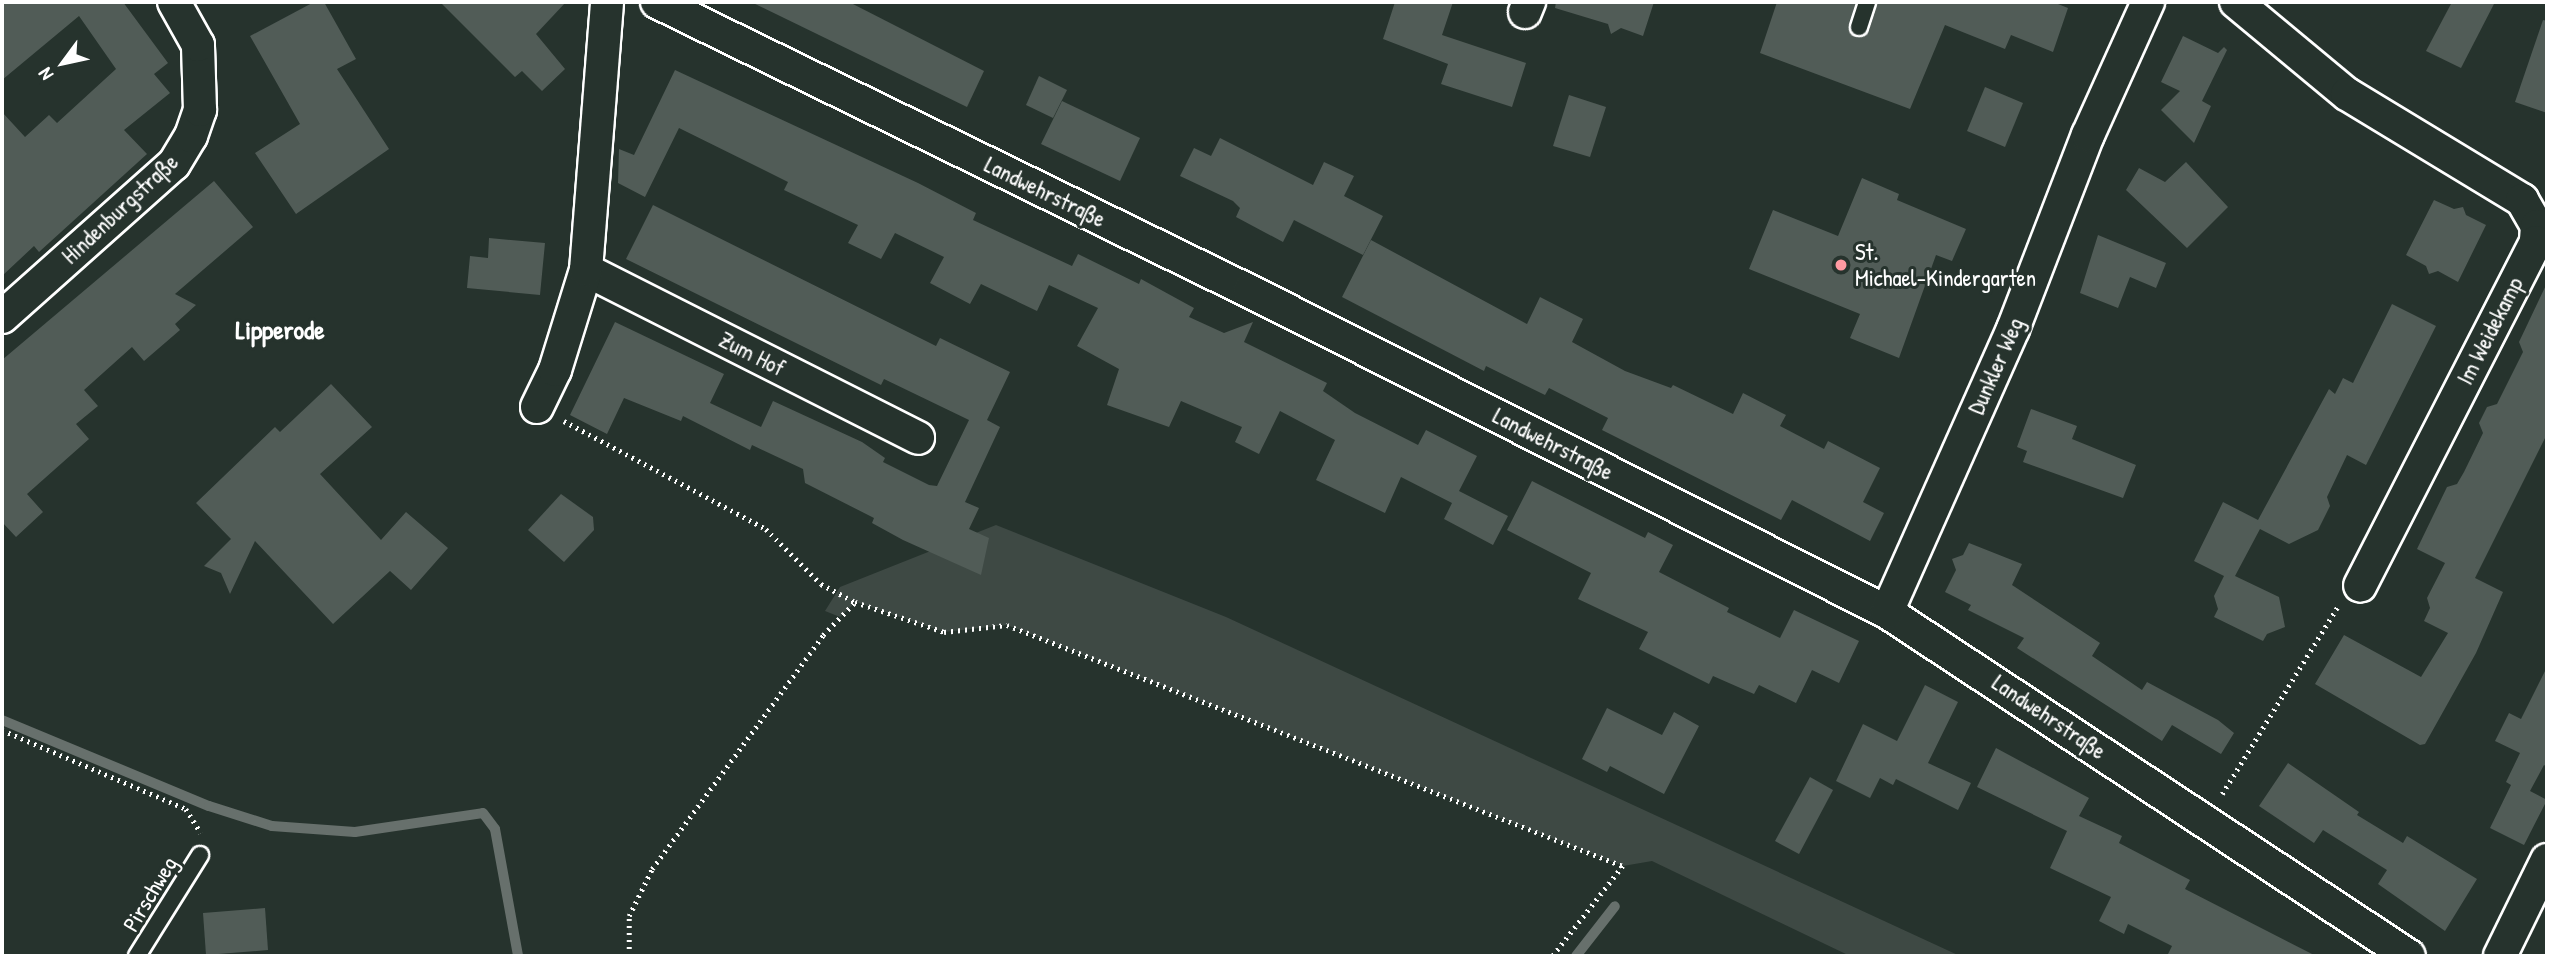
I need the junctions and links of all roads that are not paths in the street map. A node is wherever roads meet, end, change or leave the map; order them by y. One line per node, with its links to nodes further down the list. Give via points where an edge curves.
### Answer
1 (174, 2): 9 (street, Hindenburgstraße, via 198,45 200,110 191,136 174,164)
2 (607, 2): 8 (street)
3 (657, 2): 13 (street, Landwehrstraße, via 1249,291)
4 (1867, 2): 7 (lane)
5 (2148, 2): 13 (street, Dunkler Weg, via 2088,135 2014,329)
6 (2235, 2): 12 (street, Im Weidekamp, via 2347,94 2522,200 2537,226 2536,242)
7 (1859, 27)
8 (586, 270): 10 (street, via 555,370); 11 (street, Zum Hof)
9 (2, 317)
10 (537, 407)
11 (918, 438)
12 (2360, 586)
13 (1887, 612): 17 (street, Landwehrstraße)
14 (200, 855): 16 (lane, Pirschweg)
15 (2547, 860): 18 (street)
16 (137, 956)
17 (2409, 956)
18 (2500, 956)

